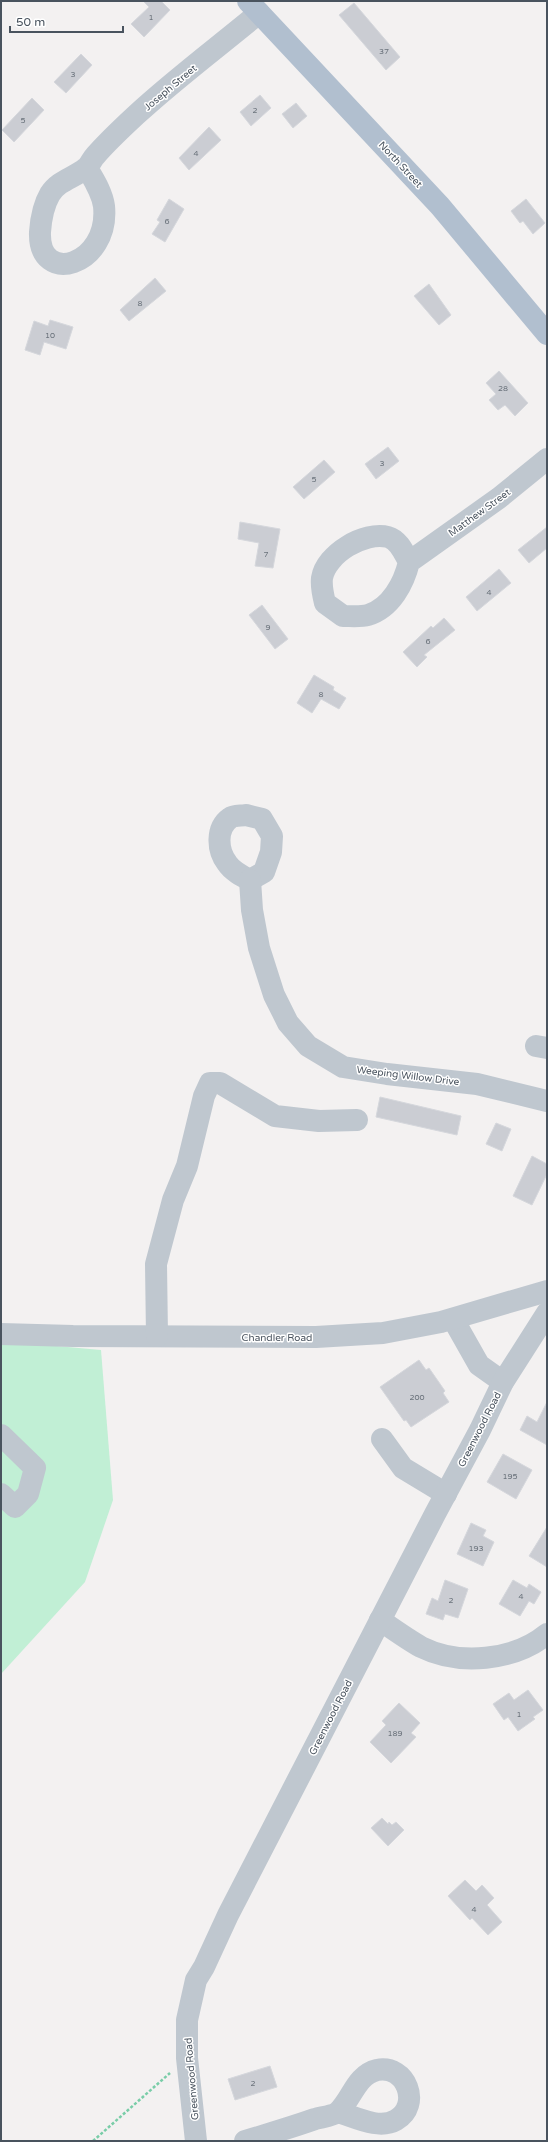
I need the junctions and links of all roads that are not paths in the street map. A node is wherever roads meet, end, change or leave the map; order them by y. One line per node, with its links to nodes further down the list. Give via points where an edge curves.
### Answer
1 (254, 7): 2 (street, Joseph Street, via 136,115 94,157); 3 (main road, North Street, via 440,206)
2 (87, 168)
3 (547, 334)
4 (547, 459): 5 (street, Matthew Street, via 499,498)
5 (409, 562)
6 (250, 880): 7 (street, Weeping Willow Drive, via 259,948 274,995 288,1023 308,1046 343,1067 477,1084)
7 (547, 1101)
8 (357, 1120): 13 (street, via 319,1121 275,1116 220,1083 210,1083 204,1096 187,1166 173,1200 156,1264)
9 (547, 1291): 11 (street, Chandler Road)
10 (547, 1313): 14 (street, Greenwood Road)
11 (453, 1319): 13 (street, Chandler Road, via 383,1333 316,1337); 14 (street, via 479,1365)
12 (1, 1334): 13 (street, Chandler Road)
13 (158, 1336)
14 (503, 1382): 18 (street, Greenwood Road)
15 (1, 1435): 17 (street, via 35,1468 28,1494 15,1507)
16 (382, 1438): 18 (street, via 403,1468)
17 (1, 1494)
18 (446, 1494): 19 (street, Greenwood Road)
19 (380, 1620): 20 (street, via 421,1647 438,1654 457,1657 497,1656 531,1644); 22 (street, Greenwood Road, via 196,1980 187,2020 187,2058)
20 (547, 1634)
21 (338, 2112): 23 (street)
22 (196, 2141)
23 (245, 2141)

